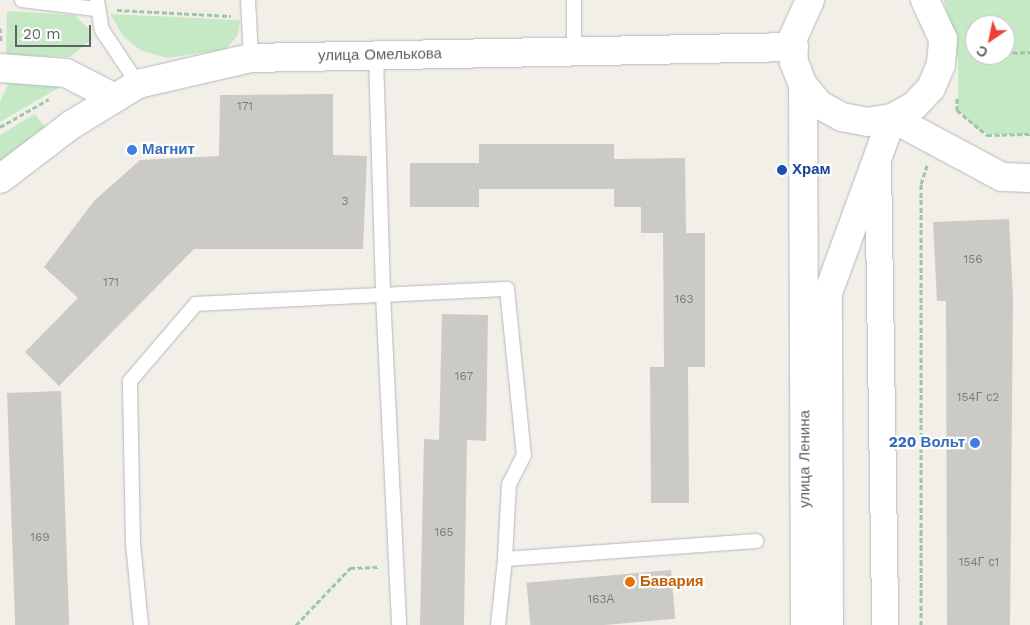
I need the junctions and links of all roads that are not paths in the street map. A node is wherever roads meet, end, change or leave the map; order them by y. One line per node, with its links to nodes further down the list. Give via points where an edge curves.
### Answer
1 (22, 0): 7 (lane)
2 (248, 0): 11 (lane, via 246,17)
3 (574, 0): 9 (lane)
4 (793, 0): 8 (street)
5 (810, 0): 8 (street)
6 (925, 0): 16 (street, via 936,16 943,39 941,64 931,88 914,106)
7 (96, 4): 13 (lane, via 102,30)
8 (793, 42): 9 (street, улица Омелькова); 14 (street)
9 (574, 51): 10 (street, улица Омелькова)
10 (376, 56): 11 (street, улица Омелькова); 21 (lane)
11 (251, 58): 13 (street, улица Омелькова, via 182,70)
12 (0, 68): 15 (street, via 66,73)
13 (138, 84): 15 (street, улица Омелькова)
14 (804, 85): 16 (street, via 820,105 842,117 867,122); 20 (street)
15 (115, 98): 19 (street, улица Омелькова)
16 (892, 118): 17 (street); 18 (street, via 934,144 1002,177)
17 (878, 163): 20 (street); 29 (street)
18 (1030, 178)
19 (0, 180)
20 (816, 293): 27 (street, улица Ленина); 28 (street, улица Ленина)
21 (383, 295): 23 (lane, via 507,289 524,455 509,484); 24 (lane, via 196,304 130,381 133,544); 25 (lane)
22 (756, 541): 23 (lane)
23 (505, 559): 26 (lane)
24 (141, 625)
25 (399, 625)
26 (498, 625)
27 (805, 625)
28 (829, 625)
29 (885, 625)

